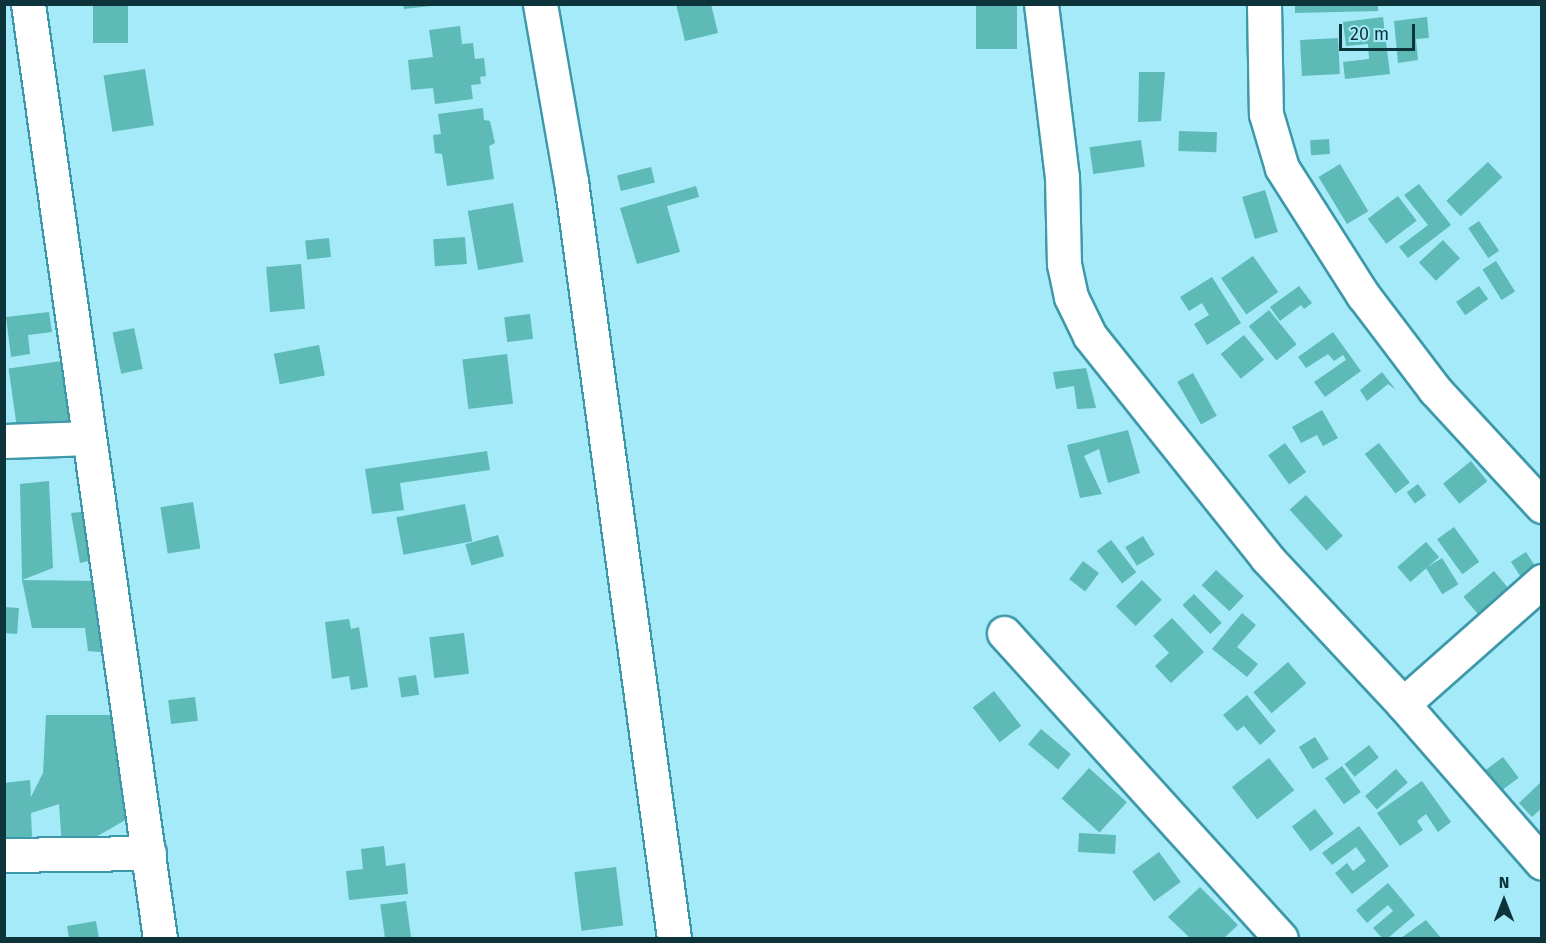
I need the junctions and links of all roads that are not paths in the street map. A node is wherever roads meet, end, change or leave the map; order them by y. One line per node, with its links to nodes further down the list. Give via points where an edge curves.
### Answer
1 (28, 4): 5 (street)
2 (540, 4): 15 (street, via 571,181)
3 (1041, 4): 10 (street, via 1062,177 1064,264 1071,297 1090,336 1267,558)
4 (1263, 4): 7 (street, via 1266,114 1282,168 1357,285 1435,390)
5 (88, 438): 6 (street); 11 (street)
6 (4, 441)
7 (1542, 506)
8 (1542, 581): 10 (street)
9 (1004, 633): 16 (street)
10 (1403, 704): 13 (street)
11 (150, 853): 12 (street); 14 (street)
12 (4, 855)
13 (1542, 863)
14 (160, 939)
15 (674, 939)
16 (1281, 939)

